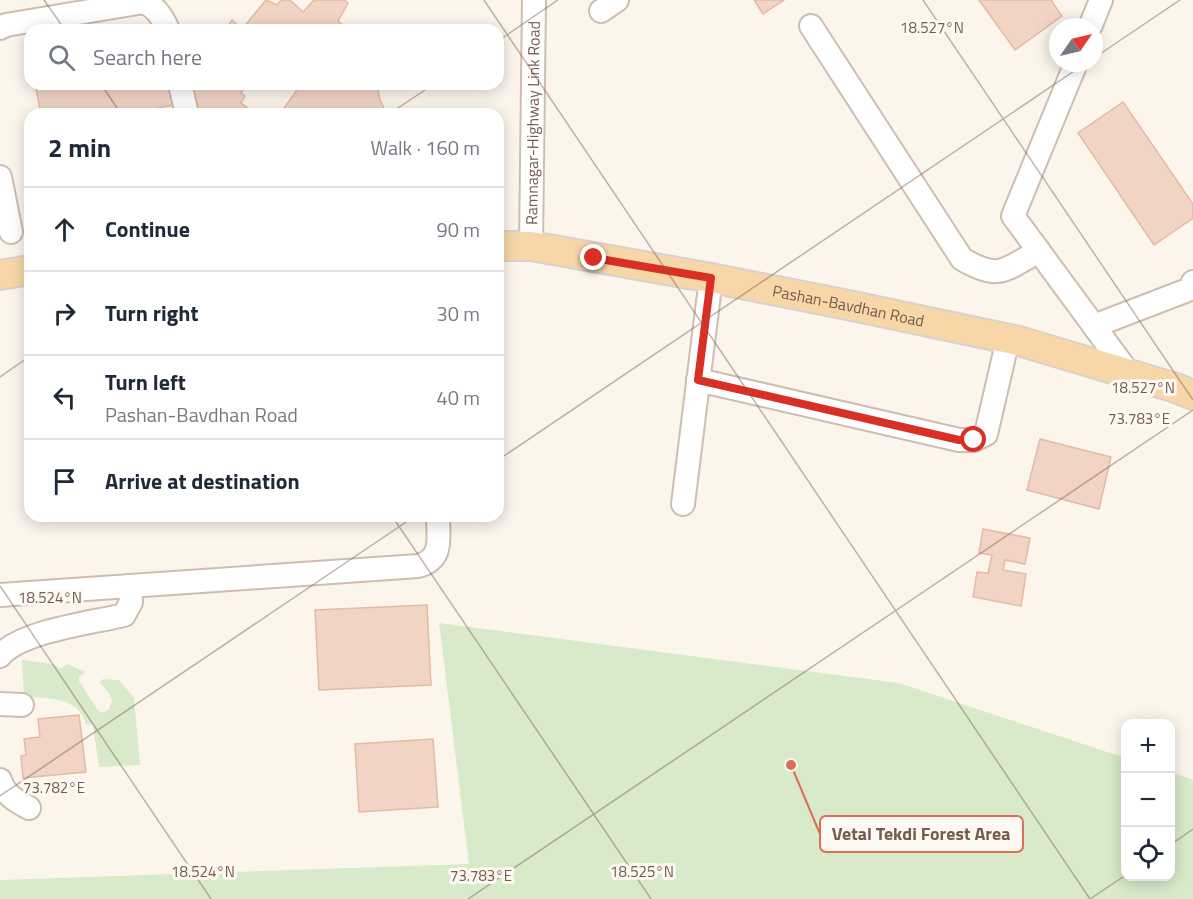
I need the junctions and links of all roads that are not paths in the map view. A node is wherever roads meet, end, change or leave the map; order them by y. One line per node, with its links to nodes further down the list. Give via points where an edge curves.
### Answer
1 (534, 0): 13 (street, Ramnagar-Highway Link Road)
2 (1101, 0): 3 (street)
3 (1094, 18)
4 (165, 24): 6 (street, via 153,5 144,2)
5 (811, 27): 14 (street, via 962,259 982,271 1000,272)
6 (0, 28)
7 (1072, 72): 14 (street, via 1013,216)
8 (181, 90): 9 (street)
9 (186, 108)
10 (0, 177): 11 (street)
11 (14, 231)
12 (504, 246): 13 (main road, Pashan-Bavdhan Road)
13 (531, 246): 17 (main road, Pashan-Bavdhan Road)
14 (1039, 251): 19 (street)
15 (24, 271): 16 (main road)
16 (0, 274)
17 (711, 278): 20 (main road, Pashan-Bavdhan Road); 22 (street)
18 (1193, 282): 19 (street, via 1192,288)
19 (1094, 326): 21 (street)
20 (1008, 339): 21 (main road, Pashan-Bavdhan Road); 22 (street, via 986,434 974,440 959,440)
21 (1130, 375): 23 (main road, Pashan-Bavdhan Road)
22 (698, 380): 24 (street)
23 (1193, 395)
24 (683, 504)
25 (438, 522): 26 (street, via 436,554 418,566)
26 (130, 586): 27 (street); 28 (street, via 131,602 124,615 61,628 20,642)
27 (0, 595)
28 (0, 656)
29 (0, 780): 30 (street, via 13,800)
30 (29, 808)

